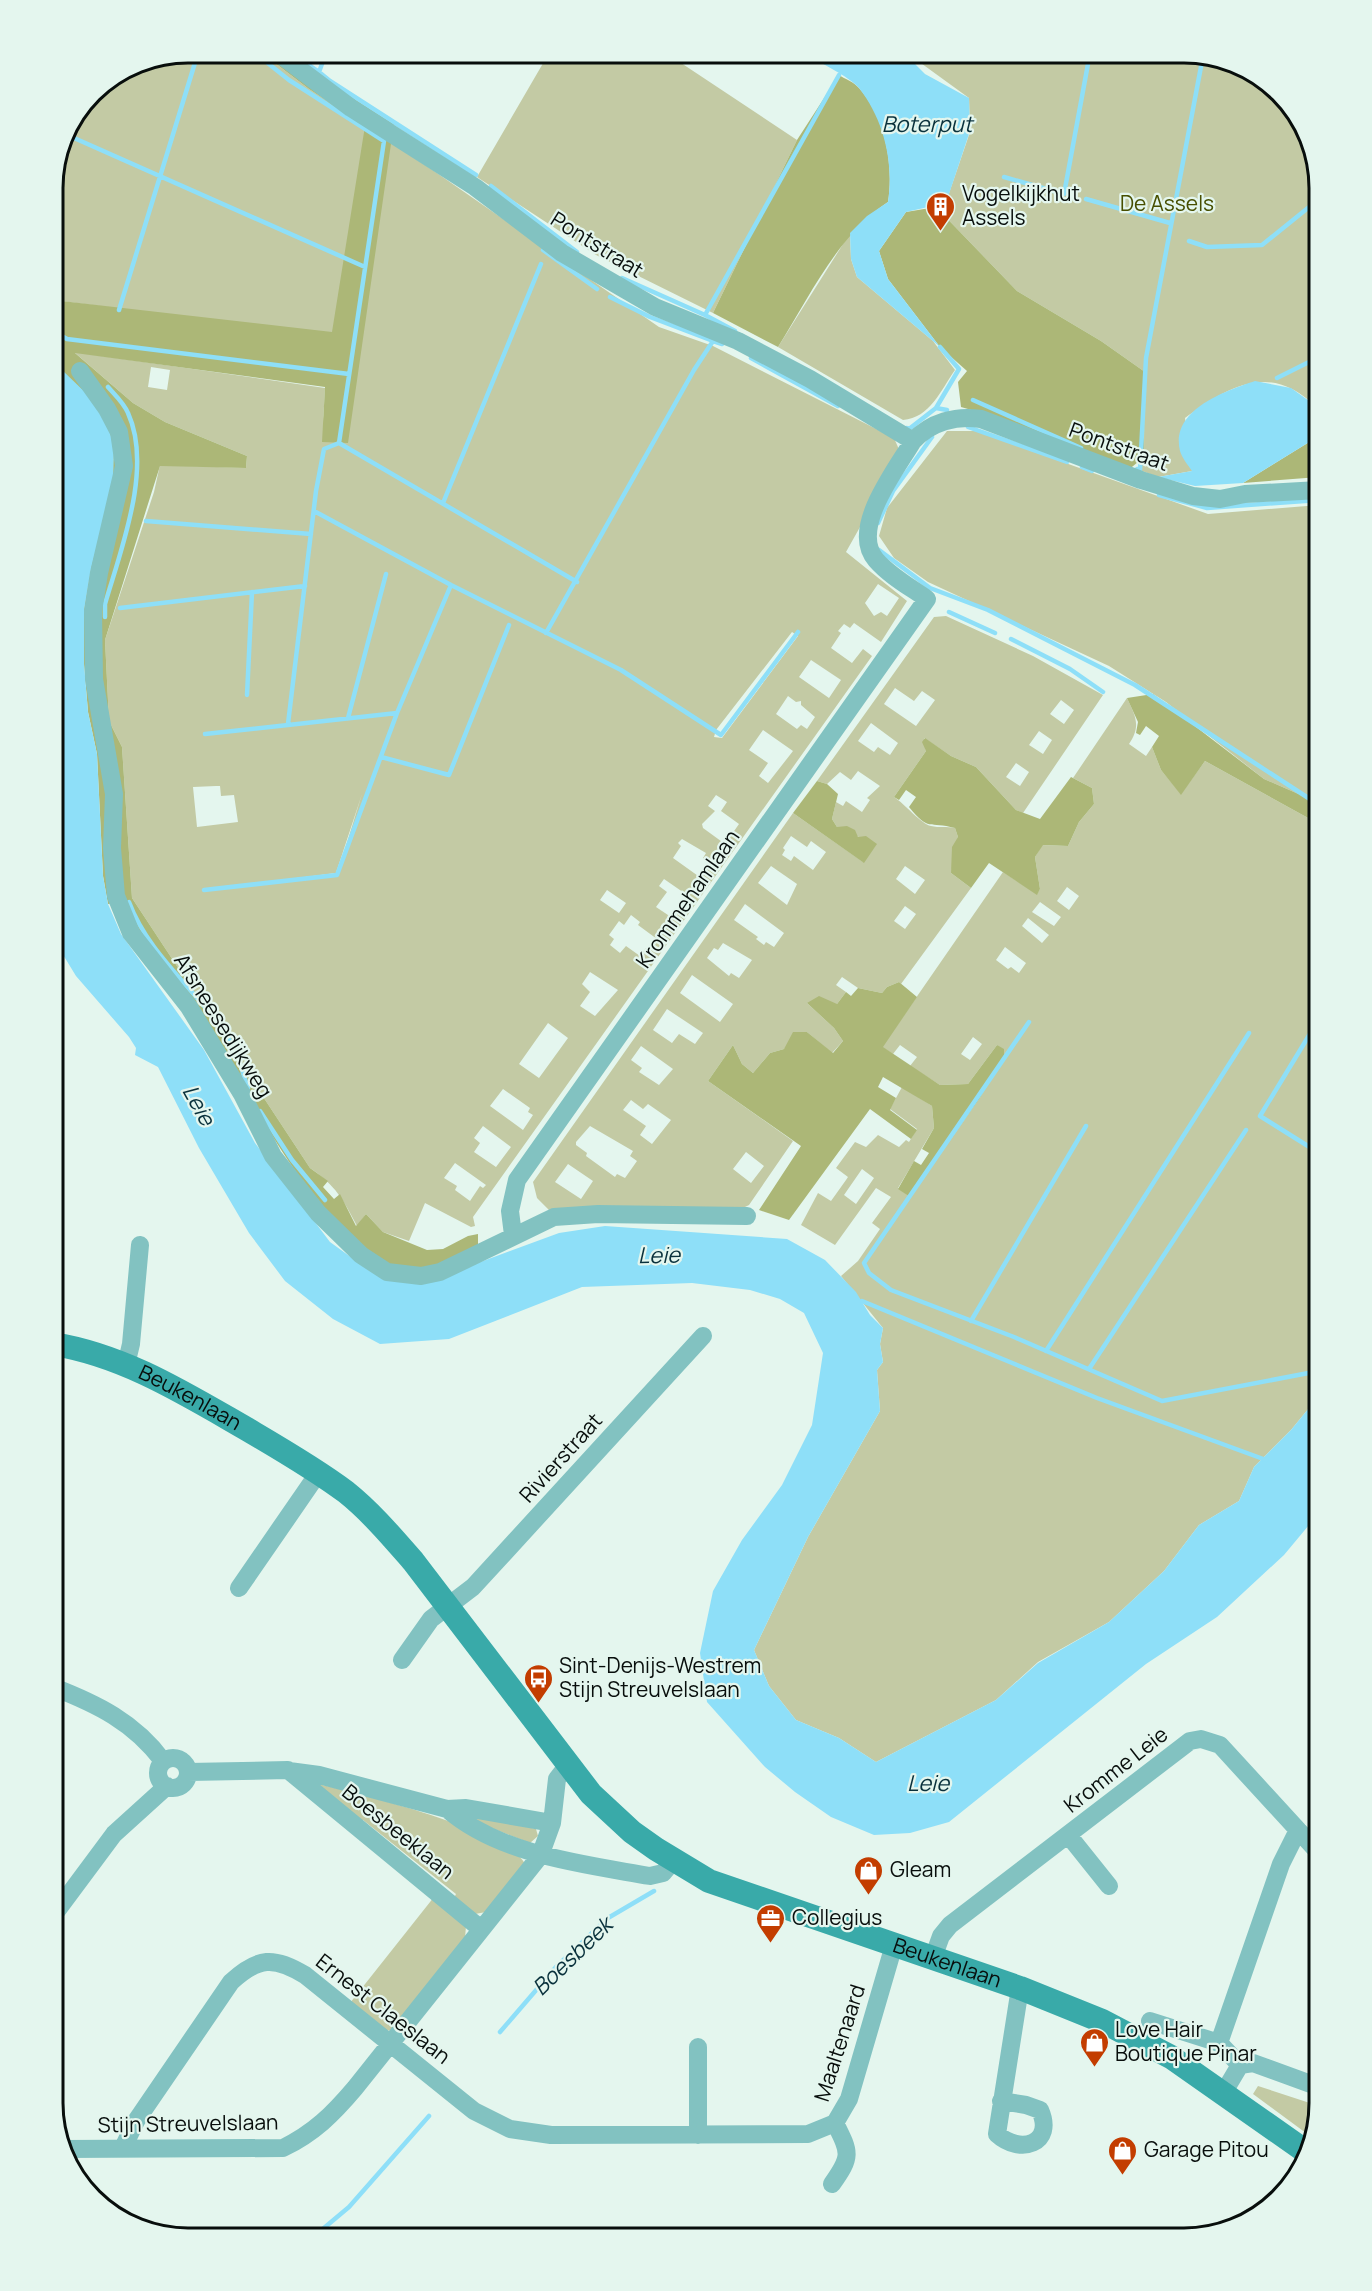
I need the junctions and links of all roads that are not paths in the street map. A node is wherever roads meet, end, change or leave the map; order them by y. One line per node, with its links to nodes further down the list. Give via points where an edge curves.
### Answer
1 (292, 63): 3 (street, Pontstraat, via 351,108 475,187 562,253 655,306 738,341 810,379)
2 (80, 371): 7 (street, Afsneesedijkweg, via 119,432 124,466 93,611 94,679 114,794 112,848 116,896 131,933 189,1007 242,1094 273,1156 318,1213 361,1255 387,1272 422,1276 440,1272)
3 (913, 441): 4 (street, Pontstraat, via 921,432 944,421 968,417 1192,496 1220,499); 5 (street, Pontstraat, via 873,512 866,538 876,561)
4 (1309, 491)
5 (927, 599): 7 (street, Krommehamlaan, via 517,1180 510,1211)
6 (747, 1216): 7 (street, Afsneesedijkweg, via 554,1217)
7 (513, 1235)
8 (140, 1245): 11 (street)
9 (703, 1336): 14 (street, Rivierstraat, via 473,1587)
10 (63, 1347): 11 (street, Beukenlaan)
11 (126, 1365): 12 (street, Beukenlaan)
12 (319, 1472): 13 (street); 14 (street, Beukenlaan, via 389,1533)
13 (239, 1588)
14 (447, 1607): 15 (street, via 431,1619); 18 (street, Beukenlaan)
15 (402, 1660)
16 (63, 1691): 17 (street, via 106,1709 148,1740)
17 (163, 1761): 20 (street, Boesbeeklaan, via 179,1759); 21 (street, via 158,1771)
18 (567, 1766): 23 (street, via 557,1779); 28 (street, Beukenlaan, via 619,1820)
19 (288, 1770): 20 (street, Boesbeeklaan); 22 (street, Boesbeeklaan); 31 (street, Boesbeeklaan)
20 (188, 1772): 21 (street, via 181,1785)
21 (167, 1786): 30 (street, via 114,1834)
22 (447, 1809): 23 (street, Boesbeeklaan, via 466,1808); 27 (street, Boesbeeklaan, via 462,1822)
23 (552, 1823): 27 (street)
24 (1298, 1830): 25 (street, Kromme Leie, via 1220,1745 1201,1739 1180,1747); 26 (street, Kromme Leie); 37 (street, via 1281,1864)
25 (1069, 1836): 29 (street, Kromme Leie); 33 (street, Kromme Leie, via 950,1925)
26 (1309, 1842)
27 (540, 1856): 28 (street, via 650,1876 663,1873); 31 (street, Stijn Streuvelslaan)
28 (673, 1861): 32 (street, Beukenlaan, via 710,1881)
29 (1110, 1886)
30 (63, 1901)
31 (481, 1929): 36 (street, Stijn Streuvelslaan)
32 (894, 1945): 33 (street, Beukenlaan); 43 (street, Maaltenaard, via 849,2099)
33 (933, 1958): 34 (street, Beukenlaan)
34 (1020, 1988): 41 (street, Beukenlaan, via 1102,2020 1171,2057); 42 (street, Beukenlaan)
35 (1150, 2021): 37 (street)
36 (391, 2043): 44 (street, Ernest Claeslaan, via 474,2111 510,2130 551,2135); 45 (street, Stijn Streuvelslaan, via 330,2119 310,2135 283,2148); 45 (street, Ernest Claeslaan, via 305,1975 276,1961 260,1962 231,1982 136,2121)
37 (1219, 2043): 39 (street)
38 (698, 2047): 44 (street)
39 (1240, 2065): 40 (street, via 1253,2063); 41 (street)
40 (1309, 2083)
41 (1224, 2092): 46 (street, Beukenlaan)
42 (1001, 2102)
43 (835, 2123): 44 (street, Ernest Claeslaan, via 808,2134); 48 (street, Maaltenaard, via 848,2158)
44 (698, 2135)
45 (123, 2148): 47 (street, Stijn Streuvelslaan)
46 (1301, 2148)
47 (73, 2150)
48 (832, 2184)

